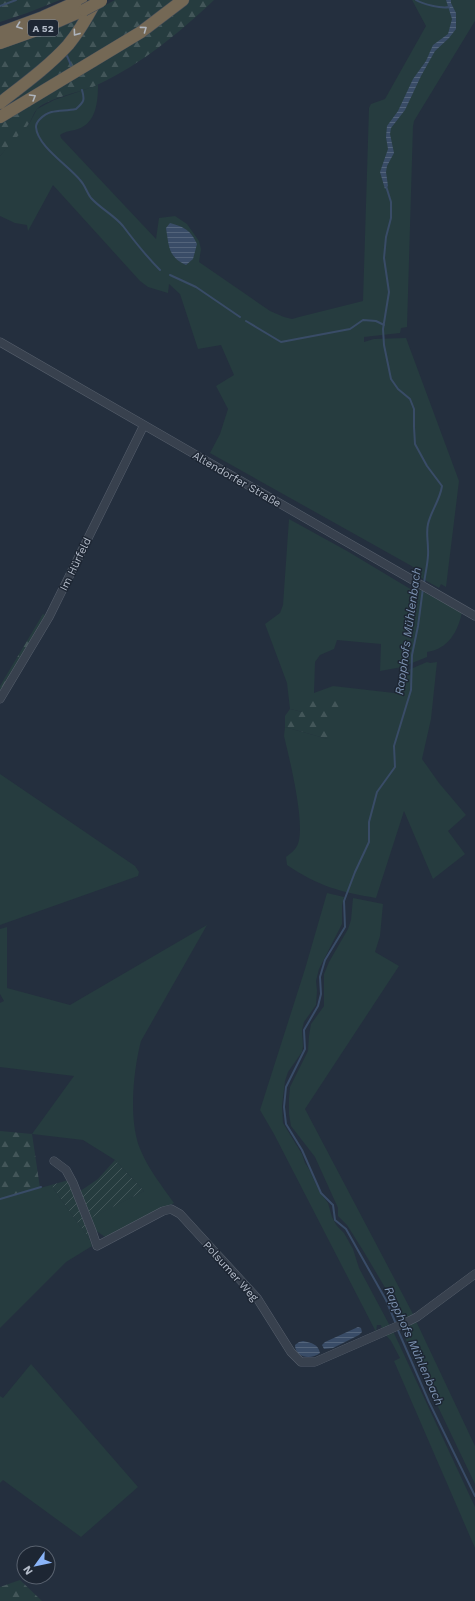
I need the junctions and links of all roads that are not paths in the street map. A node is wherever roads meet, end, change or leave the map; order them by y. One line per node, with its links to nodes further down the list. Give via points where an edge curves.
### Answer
1 (101, 0): 3 (highway, A 52, bridge); 6 (highway, one-way to 6, via 68,44 47,65)
2 (183, 0): 7 (highway, one-way to 2, via 141,32)
3 (83, 5): 4 (highway, A 52, one-way to 4); 5 (highway, A 52, via 39,30)
4 (0, 32)
5 (0, 43)
6 (0, 103)
7 (0, 118)
8 (0, 342): 9 (street, Altendorfer Straße)
9 (144, 426): 10 (street, Altendorfer Straße); 11 (street, Im Hürfeld, via 49,617)
10 (475, 616)
11 (0, 699)
12 (54, 1161): 13 (street, Polsumer Weg, via 66,1170 73,1183 97,1246 163,1210 171,1209 180,1214 257,1298 291,1352 301,1362 315,1362 417,1317)
13 (475, 1274)

